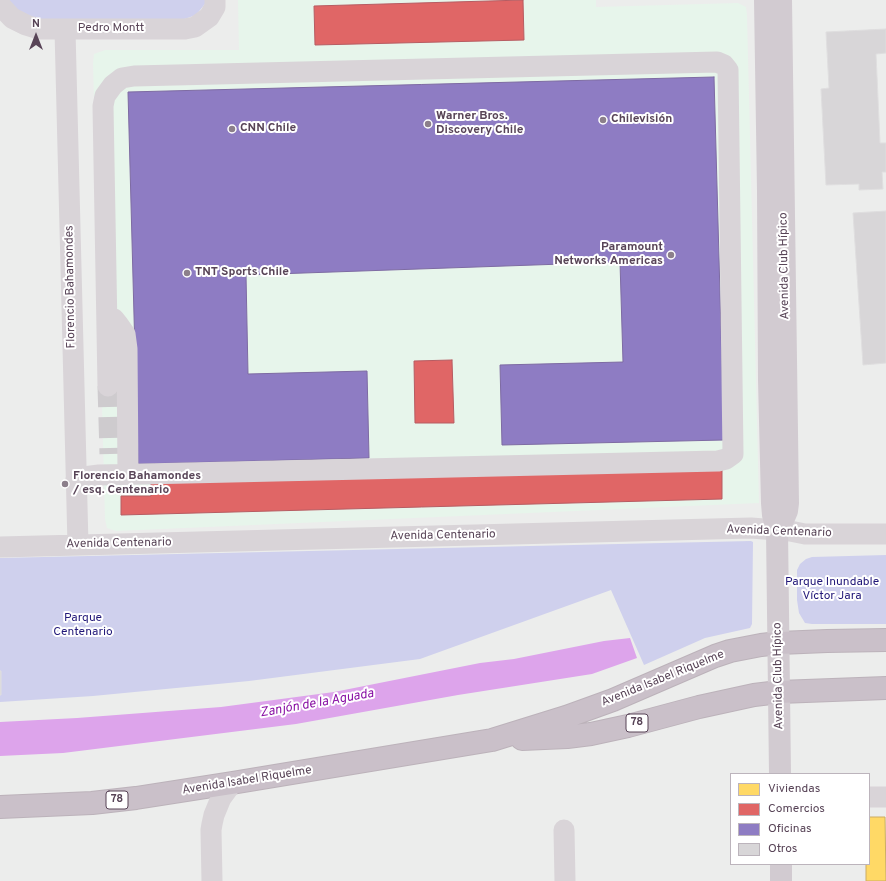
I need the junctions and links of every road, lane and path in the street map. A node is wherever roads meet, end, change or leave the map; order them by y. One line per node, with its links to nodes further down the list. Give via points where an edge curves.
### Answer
1 (216, 0): 5 (street, Pedro Montt, via 209,17 195,27 185,29)
2 (765, 0): 6 (main road, Avenida Club Hípico)
3 (781, 0): 6 (main road, Avenida Club Hípico)
4 (0, 5): 5 (street, Pedro Montt, via 12,18 26,25 39,29)
5 (65, 30): 10 (street, Florencio Bahamondes)
6 (776, 191): 11 (main road, Avenida Club Hípico, via 778,380 772,503)
7 (107, 320): 8 (street); 9 (street, via 114,319 125,334); 9 (street, via 103,106 105,96 113,84 122,78 718,62 728,70 733,454 726,460)
8 (108, 386)
9 (128, 475): 10 (street)
10 (76, 478): 13 (street, Florencio Bahamondes)
11 (777, 530): 12 (street, Avenida Centenario, via 805,534); 13 (street, Avenida Centenario, via 751,528); 16 (main road, Avenida Club Hípico)
12 (886, 534)
13 (78, 545): 14 (street, Avenida Centenario)
14 (0, 547)
15 (886, 640): 16 (highway, Avenida Isabel Riquelme / 78)
16 (779, 643): 18 (main road, Avenida Club Hípico); 19 (highway, Avenida Isabel Riquelme / 78, via 746,647 715,656 613,700)
17 (886, 688): 18 (highway, Avenida Isabel Riquelme / 78)
18 (779, 692): 19 (highway, Avenida Isabel Riquelme / 78, via 699,706 591,734); 20 (main road, Avenida Club Hípico)
19 (492, 740): 21 (highway, Avenida Isabel Riquelme / 78)
20 (780, 773)
21 (232, 783): 24 (highway, Avenida Isabel Riquelme / 78, via 92,803); 27 (street, via 221,798 212,824)
22 (870, 797): 23 (street)
23 (886, 797)
24 (0, 807)
25 (564, 830): 28 (street)
26 (781, 865): 29 (main road)
27 (212, 881)
28 (566, 881)
29 (781, 881)

